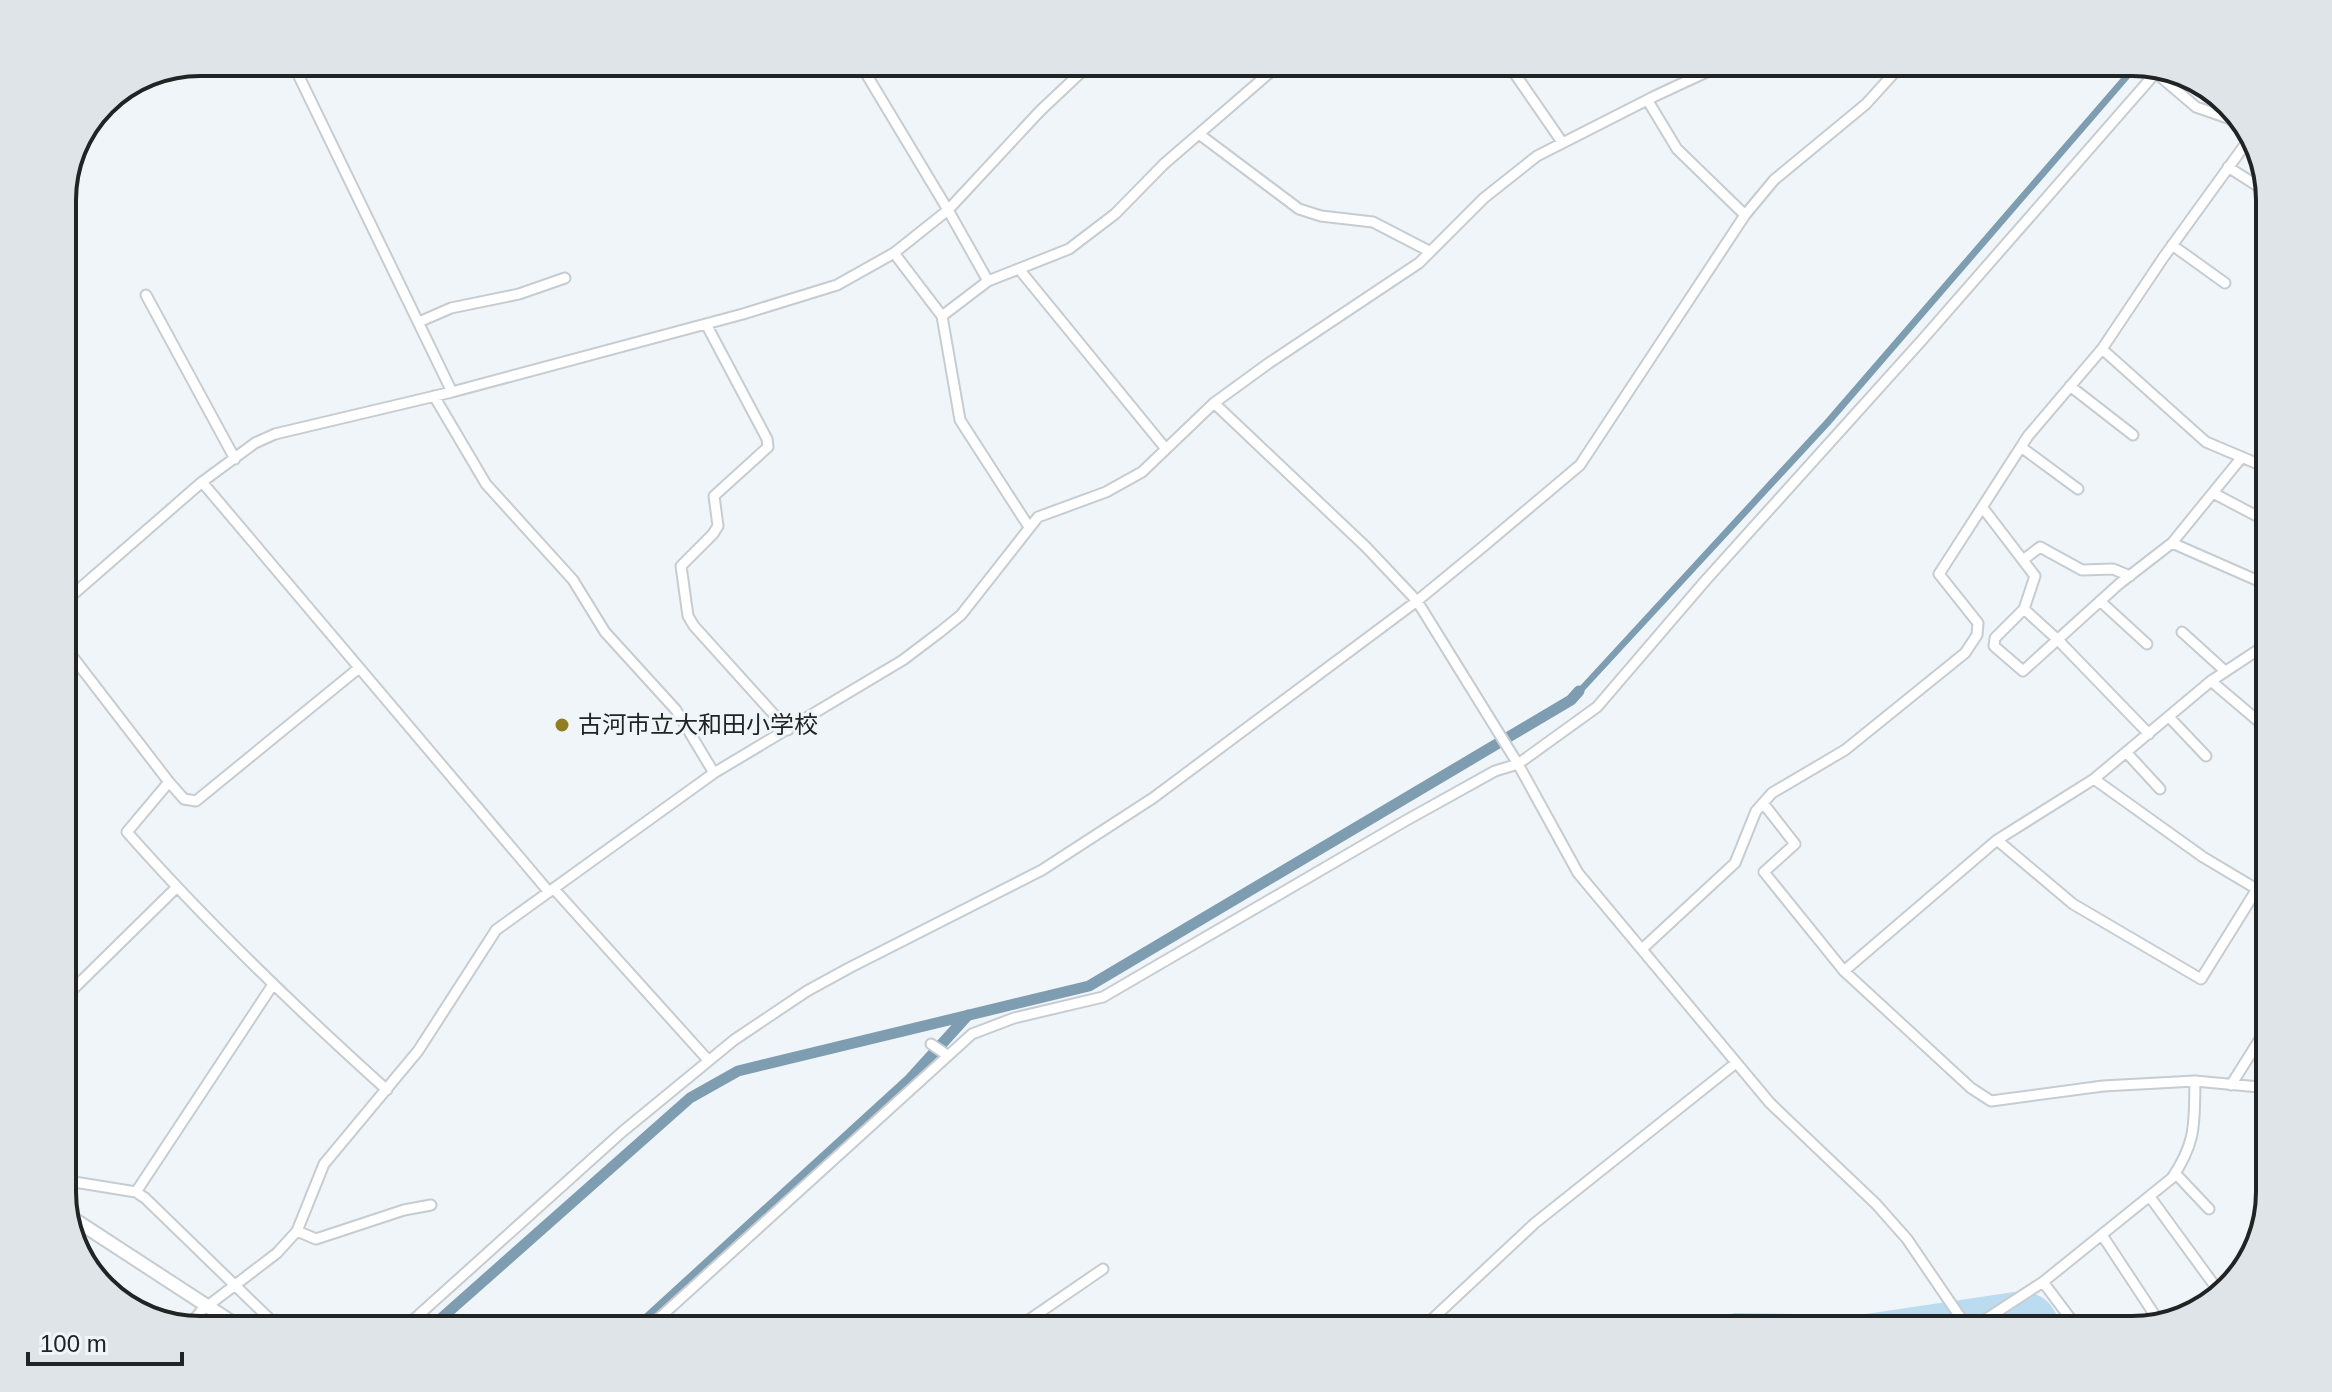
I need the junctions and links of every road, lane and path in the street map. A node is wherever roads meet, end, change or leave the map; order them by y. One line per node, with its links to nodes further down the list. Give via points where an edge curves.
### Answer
1 (299, 76): 28 (street)
2 (867, 76): 17 (street)
3 (1078, 76): 17 (street)
4 (1266, 76): 12 (street)
5 (1516, 76): 13 (street)
6 (1699, 76): 10 (street)
7 (1891, 76): 18 (street, via 1866,104 1774,180)
8 (2149, 77): 69 (street, via 1597,707)
9 (2167, 81): 11 (street, via 2196,107)
10 (1648, 101): 13 (street); 18 (street, via 1677,149)
11 (2224, 117)
12 (1199, 134): 20 (street, via 1299,209 1373,222); 22 (street, via 1115,214 1069,249)
13 (1562, 142): 20 (street, via 1484,198)
14 (2244, 146): 15 (street)
15 (2228, 167): 16 (street); 19 (street)
16 (2255, 184)
17 (948, 210): 21 (street); 24 (street)
18 (1745, 215): 52 (street, via 1580,465)
19 (2172, 245): 25 (street); 30 (street)
20 (1429, 251): 34 (street, via 1419,263)
21 (894, 253): 27 (street); 29 (street, via 837,285)
22 (1019, 269): 24 (street); 37 (street)
23 (565, 278): 28 (street, via 451,308)
24 (988, 281): 27 (street)
25 (2225, 283)
26 (146, 295): 39 (street)
27 (942, 316): 46 (street, via 960,420)
28 (419, 322): 32 (street)
29 (706, 324): 32 (street); 65 (street, via 768,447 714,496 718,526 681,566 688,616)
30 (2102, 349): 31 (street); 38 (street, via 2206,442)
31 (2070, 386): 35 (street); 36 (street)
32 (452, 392): 33 (street)
33 (434, 396): 39 (street, via 275,434); 70 (street, via 486,484 573,580 605,632 676,710)
34 (1214, 403): 37 (street); 52 (street)
35 (2133, 435)
36 (2021, 447): 42 (street); 44 (street)
37 (1166, 449): 46 (street, via 1118,486 1045,513)
38 (2242, 457): 40 (street); 43 (street)
39 (235, 459): 41 (street)
40 (2256, 463)
41 (202, 482): 51 (street); 60 (street)
42 (2078, 489)
43 (2213, 493): 45 (street); 47 (street)
44 (1983, 508): 48 (street); 74 (street, via 1939,574 1978,623 1965,653 1845,750)
45 (2256, 516)
46 (1029, 527): 65 (street, via 961,615 903,660)
47 (2172, 543): 49 (street); 50 (street)
48 (2023, 560): 49 (street, via 2040,547 2082,570 2113,569); 54 (street, via 2035,576)
49 (2130, 576): 53 (street)
50 (2256, 580)
51 (76, 592)
52 (1417, 601): 69 (street); 87 (street, via 1153,798 1042,870 807,991)
53 (2100, 601): 56 (street); 57 (street)
54 (2024, 609): 56 (street); 56 (street, via 1995,638 1994,646 2023,671)
55 (2182, 632): 61 (street)
56 (2058, 640): 66 (street)
57 (2147, 644)
58 (2256, 651): 61 (street)
59 (76, 661): 72 (street)
60 (359, 668): 72 (street, via 196,801 184,799); 78 (street)
61 (2225, 671): 62 (street)
62 (2211, 681): 63 (street); 64 (street)
63 (2169, 717): 66 (street); 68 (street)
64 (2256, 719)
65 (788, 730): 70 (street)
66 (2149, 734): 67 (street)
67 (2126, 752): 71 (street); 73 (street)
68 (2206, 756)
69 (1518, 764): 80 (street, via 1578,873); 86 (street, via 1495,771 1405,821 1103,997 1014,1018 972,1034)
70 (714, 773): 78 (street)
71 (2094, 779): 75 (street); 77 (street)
72 (169, 782): 76 (street, via 127,832)
73 (2160, 789)
74 (1763, 803): 80 (street, via 1735,863); 81 (street, via 1795,844 1764,872)
75 (1997, 840): 79 (street, via 2073,904 2201,979); 81 (street)
76 (176, 888): 82 (street); 83 (street)
77 (2256, 888)
78 (552, 891): 87 (street); 92 (street, via 496,930)
79 (2256, 891)
80 (1642, 949): 88 (street)
81 (1844, 971): 89 (street, via 1991,1101 2103,1086)
82 (76, 986)
83 (272, 986): 92 (street); 95 (street)
84 (931, 1044): 86 (street)
85 (2256, 1045): 90 (street)
86 (947, 1055): 112 (street)
87 (708, 1060): 111 (street)
88 (1736, 1063): 114 (street, via 1535,1223); 115 (street, via 1907,1239)
89 (2195, 1081): 90 (street); 93 (street, via 2193,1134)
90 (2231, 1085): 91 (street)
91 (2256, 1087)
92 (387, 1090): 100 (street, via 324,1164)
93 (2175, 1173): 96 (street); 98 (street)
94 (76, 1182): 95 (street)
95 (136, 1192): 104 (street)
96 (2150, 1197): 101 (street); 105 (street)
97 (431, 1205): 100 (street, via 316,1239)
98 (2209, 1209)
99 (80, 1223): 106 (street)
100 (297, 1231): 104 (street)
101 (2102, 1235): 103 (street); 107 (street)
102 (1103, 1269): 113 (street)
103 (2043, 1282): 116 (street); 117 (street)
104 (236, 1285): 106 (street); 110 (street)
105 (2214, 1285)
106 (209, 1306): 108 (street); 109 (street)
107 (2154, 1314)
108 (199, 1316)
109 (224, 1316)
110 (267, 1316)
111 (418, 1316)
112 (661, 1316)
113 (1034, 1316)
114 (1441, 1316)
115 (1959, 1316)
116 (1991, 1316)
117 (2068, 1316)

